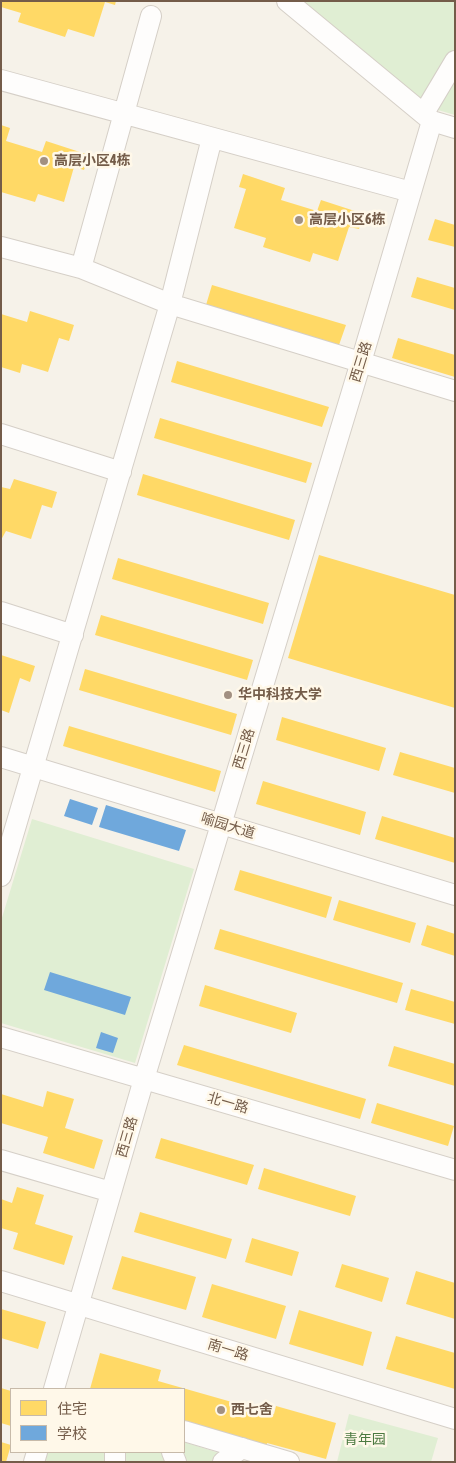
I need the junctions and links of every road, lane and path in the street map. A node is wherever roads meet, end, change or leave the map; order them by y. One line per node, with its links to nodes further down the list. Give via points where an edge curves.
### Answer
1 (287, 1): 6 (street)
2 (151, 16): 5 (street)
3 (455, 61): 6 (street, 西三路)
4 (1, 80): 5 (street)
5 (125, 114): 8 (street); 11 (street)
6 (428, 117): 7 (street); 9 (street, 西三路)
7 (455, 128)
8 (212, 138): 9 (street); 12 (street)
9 (412, 192): 13 (street, 西三路)
10 (1, 247): 11 (street)
11 (81, 268): 12 (street)
12 (170, 304): 13 (street); 16 (street)
13 (361, 362): 14 (street); 21 (street, 西三路)
14 (455, 391)
15 (1, 434): 16 (street)
16 (121, 472): 18 (street)
17 (1, 612): 18 (street)
18 (73, 636): 20 (street)
19 (1, 757): 20 (street, 喻园大道)
20 (34, 767): 21 (street, 喻园大道); 22 (street)
21 (221, 824): 23 (street, 喻园大道); 25 (street, 西三路)
22 (1, 876)
23 (455, 894)
24 (1, 1037): 25 (street, 北一路)
25 (144, 1079): 27 (street, 北一路); 28 (street, 西三路)
26 (1, 1160): 28 (street)
27 (455, 1170)
28 (111, 1192): 30 (street, 西三路)
29 (1, 1281): 30 (street, 南一路)
30 (78, 1304): 31 (street, 西三路); 32 (street, 南一路)
31 (54, 1388)
32 (455, 1420)
33 (185, 1431): 34 (street)
34 (242, 1448): 35 (street); 36 (street)
35 (222, 1462)
36 (290, 1462)

